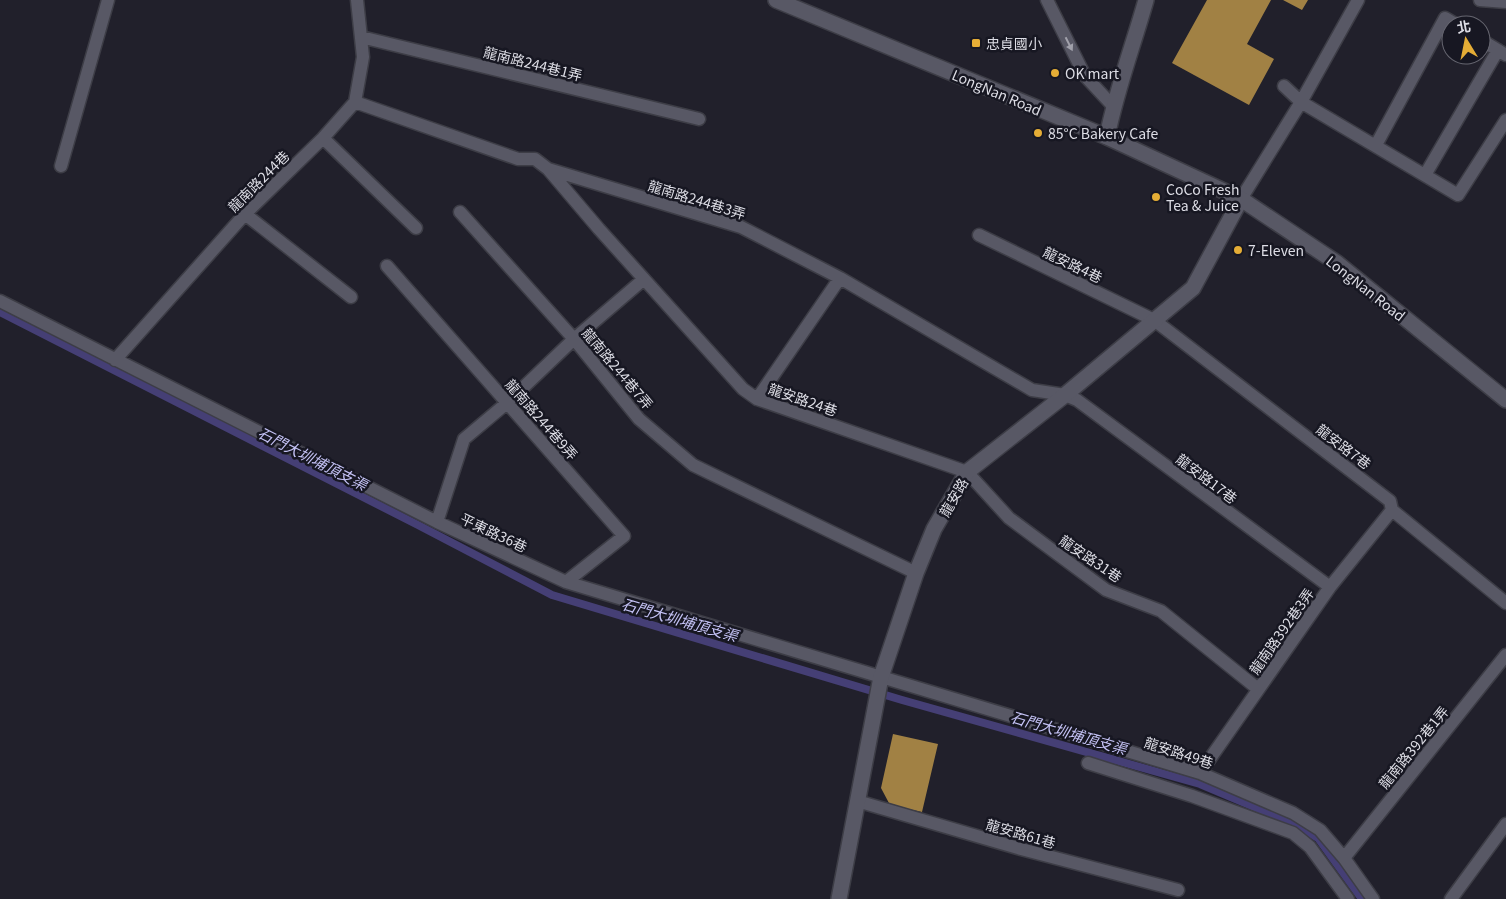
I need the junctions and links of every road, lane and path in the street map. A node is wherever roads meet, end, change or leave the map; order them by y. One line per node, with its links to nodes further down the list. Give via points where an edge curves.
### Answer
1 (108, 0): 22 (lane)
2 (357, 0): 10 (lane)
3 (776, 0): 19 (street, LongNan Road)
4 (1047, 0): 16 (lane, one-way to 16, via 1085,76)
5 (1146, 0): 16 (street)
6 (1358, 0): 15 (lane)
7 (1480, 0): 8 (lane)
8 (1506, 2)
9 (1441, 25): 21 (lane)
10 (361, 37): 14 (lane, via 363,57); 17 (lane, 龍南路244巷1弄)
11 (1491, 46): 12 (lane)
12 (1502, 53): 24 (lane)
13 (1284, 86): 15 (lane)
14 (355, 102): 20 (lane, 龍南路244巷); 23 (lane, 龍南路244巷3弄, via 518,158 535,158)
15 (1301, 102): 21 (lane); 25 (lane)
16 (1113, 106): 19 (street)
17 (699, 119)
18 (1506, 120): 24 (lane, via 1458,195)
19 (1106, 137): 25 (street, LongNan Road)
20 (323, 138): 27 (lane, 龍南路244巷); 28 (lane)
21 (1376, 145): 24 (lane)
22 (61, 166)
23 (548, 169): 31 (lane, 龍南路244巷3弄, via 741,227); 32 (lane, 龍安路24巷)
24 (1425, 175)
25 (1241, 199): 35 (street, 龍安路, via 1193,288); 40 (street, LongNan Road, via 1337,263)
26 (460, 212): 36 (lane, 龍南路244巷7弄)
27 (245, 214): 33 (lane); 37 (lane, 龍南路244巷)
28 (416, 228)
29 (979, 235): 35 (lane, 龍安路4巷)
30 (387, 266): 41 (lane, 龍南路244巷9弄)
31 (840, 278): 38 (lane, 龍南路244巷3弄, via 1032,390); 39 (lane)
32 (644, 279): 36 (lane); 39 (lane, 龍安路24巷, via 743,389)
33 (351, 297)
34 (0, 301): 37 (lane, 平東路36巷)
35 (1154, 320): 38 (street, 龍安路); 43 (lane, 龍安路7巷, via 1390,501)
36 (574, 340): 41 (lane); 45 (lane, 龍南路244巷7弄, via 639,419 694,465)
37 (115, 360): 44 (lane, 平東路36巷)
38 (1065, 395): 42 (street, 龍安路); 47 (lane, 龍安路17巷, via 1077,400)
39 (757, 400): 42 (lane, 龍安路24巷)
40 (1506, 400)
41 (508, 402): 44 (lane, via 464,439); 46 (lane, 龍南路244巷9弄, via 624,536)
42 (967, 472): 45 (street, 龍安路, via 934,529); 51 (lane, 龍安路31巷, via 1009,518 1106,590 1161,611)
43 (1392, 510): 47 (lane, 龍南路392巷3弄); 48 (lane, 龍安路7巷)
44 (437, 522): 46 (lane, 平東路36巷)
45 (916, 573): 50 (street, 龍安路)
46 (566, 582): 50 (lane, 平東路36巷)
47 (1330, 587): 51 (lane, 龍南路392巷3弄)
48 (1506, 603)
49 (1506, 655): 56 (lane, 龍南路392巷1弄)
50 (880, 684): 53 (lane, 龍安路49巷); 54 (street, 龍安路)
51 (1258, 689): 53 (lane, 龍南路392巷3弄)
52 (1088, 763): 59 (lane, via 1293,833 1310,847)
53 (1200, 773): 56 (lane, 龍安路49巷, via 1293,813 1320,830)
54 (857, 801): 57 (lane, 龍安路61巷, via 1020,850); 58 (street, 龍安路)
55 (1506, 824): 61 (lane)
56 (1344, 858): 60 (lane, 龍安路49巷)
57 (1178, 890)
58 (839, 899)
59 (1348, 899)
60 (1373, 899)
61 (1451, 899)

